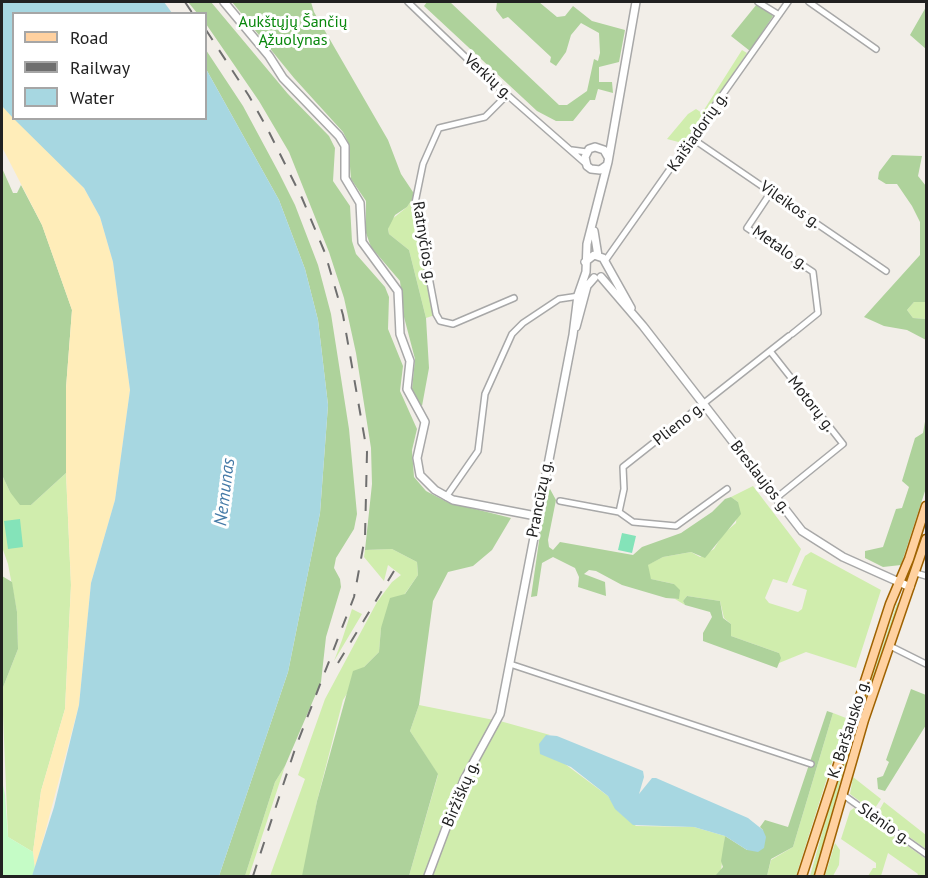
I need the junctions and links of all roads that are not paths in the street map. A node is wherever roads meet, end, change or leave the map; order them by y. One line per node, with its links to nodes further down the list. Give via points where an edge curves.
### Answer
1 (224, 2): 34 (street, via 283,78 343,141 345,178 361,212 362,242 398,291 400,334 410,361 407,389 425,422 417,468 429,485)
2 (408, 2): 9 (street, Verkių g.)
3 (636, 2): 10 (street)
4 (758, 2): 7 (street)
5 (788, 2): 7 (street, Kaišiadorių g.)
6 (808, 2): 8 (street)
7 (779, 15): 11 (street, Kaišiadorių g.)
8 (876, 49)
9 (507, 95): 13 (street, Verkių g.); 29 (street, Ratnyčios g., via 485,117 439,128 423,164 415,203 440,321 453,324)
10 (613, 129): 12 (street); 15 (street)
11 (693, 140): 19 (street, Vileikos g.); 22 (street, Kaišiadorių g.)
12 (598, 147): 14 (street); 15 (street, via 604,150)
13 (572, 150): 14 (street); 16 (street, Verkių g.)
14 (587, 152): 16 (street)
15 (607, 162): 17 (street, via 600,170); 18 (street)
16 (585, 163): 17 (street)
17 (594, 170): 18 (street)
18 (600, 192): 20 (street)
19 (771, 192): 25 (street, Vileikos g.); 31 (street, Metalo g., via 747,228 813,272 818,313)
20 (594, 222): 21 (street); 23 (street)
21 (598, 256): 22 (street); 23 (street)
22 (605, 261): 24 (street)
23 (585, 262): 26 (street)
24 (607, 269): 27 (street); 30 (street, Breslaujos g.)
25 (886, 271)
26 (585, 272): 27 (street); 28 (street, Prancūzų g.)
27 (598, 278): 28 (street, Prancūzų g.); 30 (street, Breslaujos g.)
28 (580, 296): 34 (street, via 567,296 543,308 512,334 485,394 478,451); 39 (street, Prancūzų g.)
29 (514, 298)
30 (643, 326): 32 (street, Breslaujos g.)
31 (770, 351): 32 (street, Plieno g.); 35 (street, Motorų g., via 843,444)
32 (703, 405): 35 (street, Breslaujos g.); 38 (street, Plieno g., via 623,467)
33 (727, 489): 38 (street, via 676,526 633,522)
34 (446, 497): 39 (street)
35 (775, 499): 43 (street, Breslaujos g., via 812,539)
36 (560, 501): 38 (street)
37 (927, 506): 43 (main road, K. Baršausko g.)
38 (619, 512)
39 (536, 516): 46 (street, Prancūzų g.)
40 (927, 539): 41 (main road, K. Baršausko g.)
41 (916, 573): 42 (street); 44 (main road, K. Baršausko g.)
42 (927, 576)
43 (899, 584): 44 (street, Breslaujos g.); 53 (main road, K. Baršausko g.)
44 (910, 587): 45 (main road, K. Baršausko g.)
45 (890, 646): 47 (street); 50 (main road, K. Baršausko g.)
46 (510, 664): 48 (street, Prancūzų g.); 49 (street)
47 (927, 664)
48 (500, 714): 52 (street, Biržiškų g., via 464,780)
49 (811, 764)
50 (842, 794): 51 (street, Slėnio g.); 54 (main road, K. Baršausko g.)
51 (927, 854)
52 (428, 876)
53 (802, 876)
54 (819, 876)

